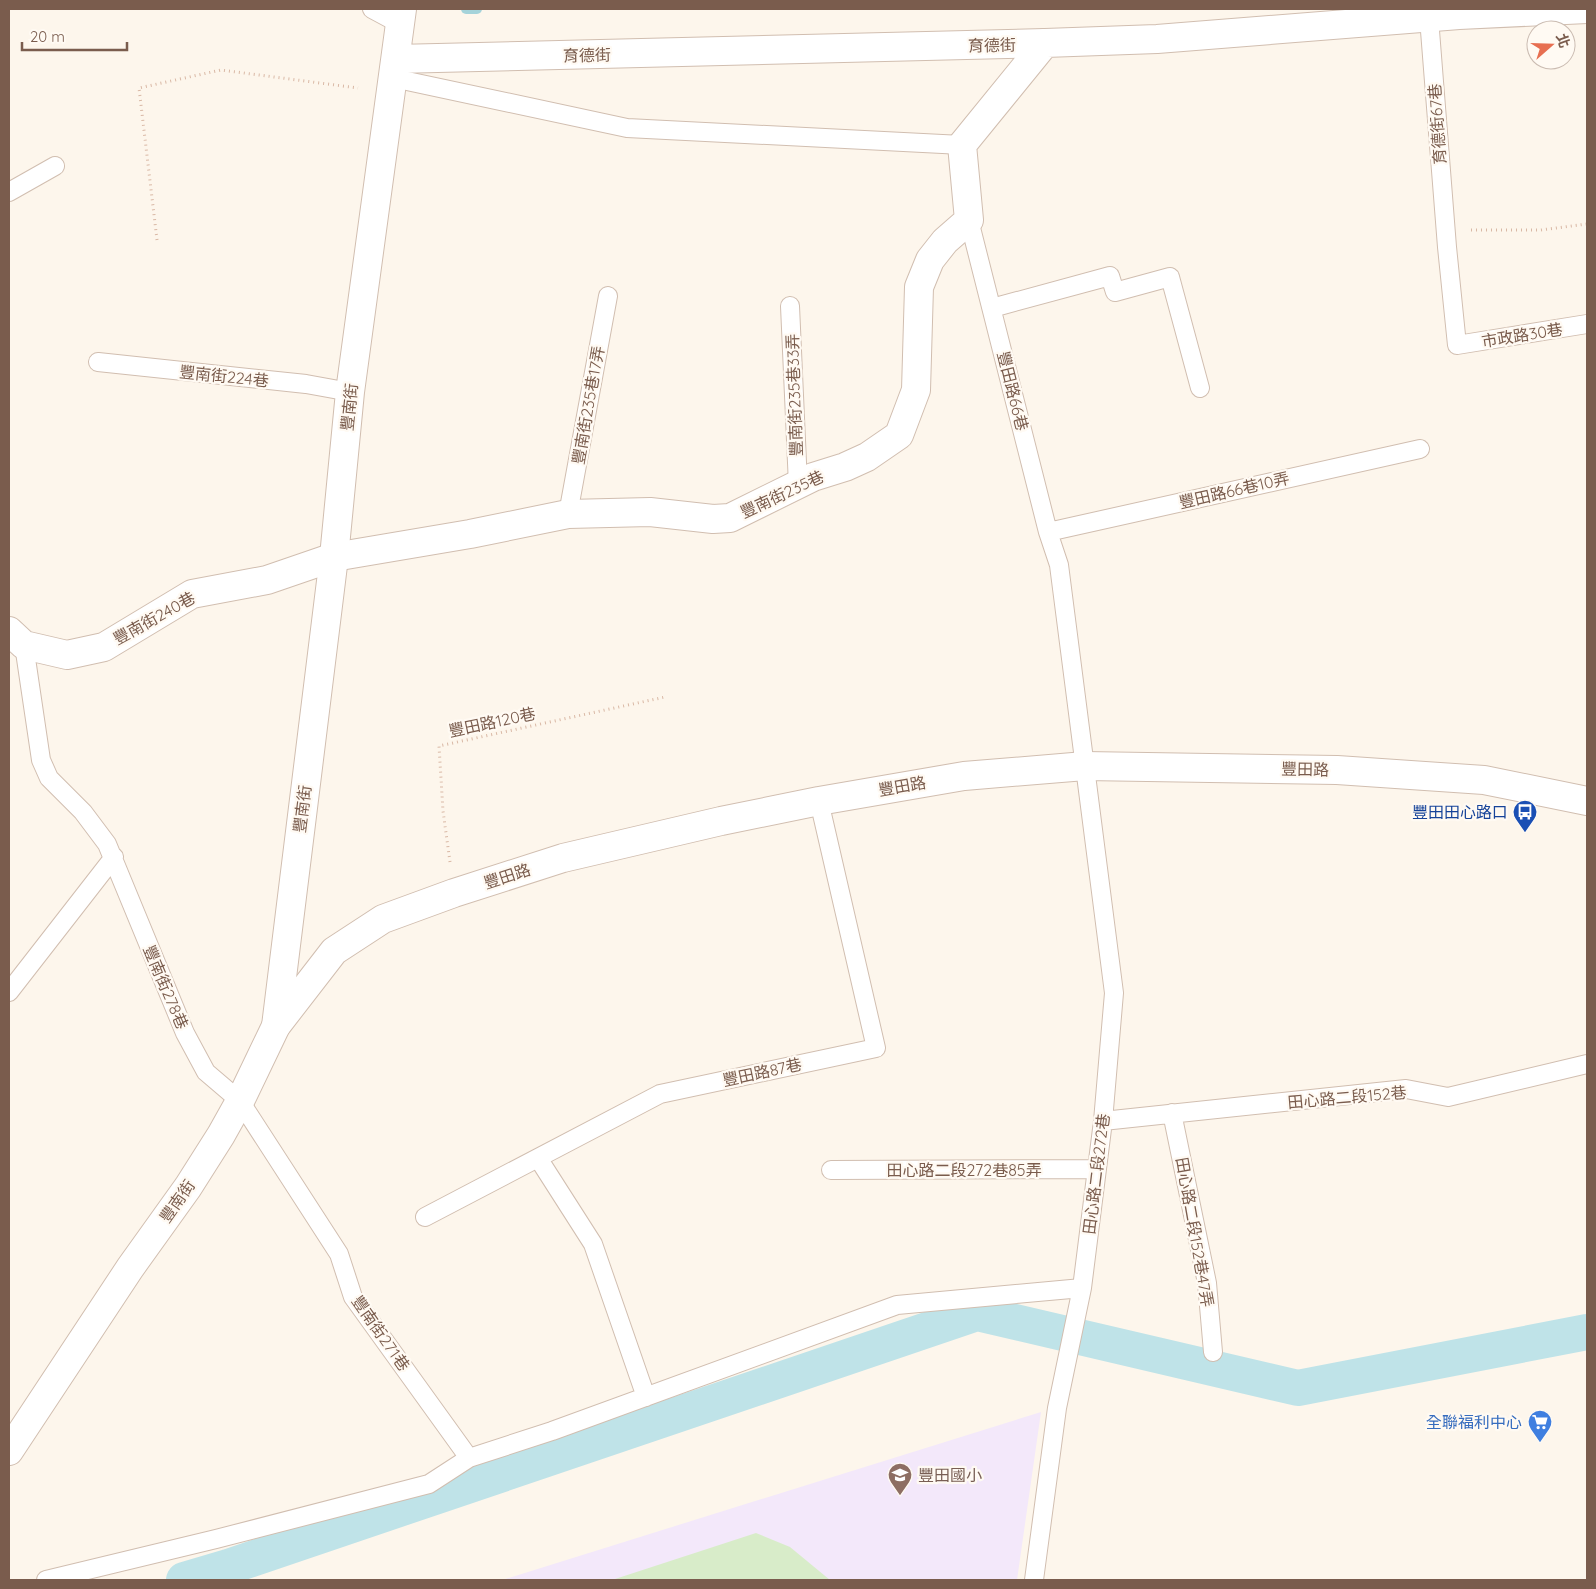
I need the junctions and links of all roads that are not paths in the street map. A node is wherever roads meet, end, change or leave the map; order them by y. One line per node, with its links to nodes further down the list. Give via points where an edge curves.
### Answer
1 (372, 9): 3 (lane)
2 (1587, 9): 4 (street, 育德街)
3 (401, 16): 6 (street, 豐南街)
4 (1429, 18): 5 (street, 育德街, via 1167,38); 15 (lane, 育德街67巷)
5 (1045, 43): 6 (street, 育德街); 7 (street)
6 (393, 77): 7 (lane, via 627,128); 18 (street, 豐南街)
7 (962, 145): 10 (street, 豐田路66巷)
8 (55, 166): 9 (lane)
9 (9, 192)
10 (969, 220): 13 (lane, 豐田路66巷); 20 (street, 豐南街235巷, via 930,260 919,287 916,390 899,435 867,457)
11 (608, 296): 21 (lane, 豐南街235巷17弄)
12 (790, 306): 20 (lane, 豐南街235巷33弄)
13 (992, 308): 17 (lane, via 1110,276 1115,292 1170,277); 22 (lane, 豐田路66巷)
14 (1587, 324): 15 (lane, 市政路30巷)
15 (1457, 346)
16 (98, 362): 18 (lane, 豐南街224巷, via 306,384)
17 (1200, 388)
18 (350, 392): 23 (street, 豐南街)
19 (1420, 449): 22 (lane, 豐田路66巷10弄)
20 (798, 485): 21 (street, 豐南街235巷, via 730,518 650,512)
21 (568, 514): 23 (street, 豐南街235巷)
22 (1048, 532): 25 (lane, 豐田路66巷, via 1059,565)
23 (334, 557): 24 (street, 豐南街240巷, via 267,580 192,594 104,647 67,655); 30 (street, 豐南街)
24 (16, 638): 28 (lane, 豐南街278巷, via 41,760 49,778 82,812)
25 (1085, 766): 26 (street, 豐田路, via 964,776); 27 (street, 豐田路, via 1337,770 1484,780); 34 (lane, 田心路二段272巷, via 1114,992)
26 (819, 801): 30 (street, 豐田路, via 563,858 383,919 334,951); 35 (lane, 豐田路87巷, via 876,1048 660,1094)
27 (1587, 801)
28 (114, 858): 29 (lane); 32 (lane, 豐南街278巷, via 185,1033 206,1072)
29 (9, 992)
30 (276, 1026): 32 (street, 豐南街)
31 (1587, 1064): 33 (lane, 田心路二段152巷, via 1448,1097 1406,1089)
32 (240, 1101): 42 (street, 豐南街, via 188,1187 130,1268); 43 (lane, 豐南街271巷, via 339,1254 353,1297)
33 (1172, 1113): 34 (lane, 田心路二段152巷); 40 (lane, 田心路二段152巷47弄, via 1207,1282)
34 (1103, 1121): 36 (lane, 田心路二段272巷)
35 (538, 1158): 38 (lane, 豐田路87巷); 41 (lane, via 593,1244)
36 (1097, 1169): 37 (lane, 田心路二段272巷85弄); 39 (lane, 田心路二段272巷)
37 (831, 1170)
38 (425, 1218)
39 (1082, 1288): 41 (lane, via 897,1305); 45 (lane, 田心路二段272巷, via 1057,1408)
40 (1213, 1352)
41 (646, 1397): 43 (lane)
42 (9, 1451)
43 (469, 1458): 44 (lane, via 429,1484)
44 (46, 1580)
45 (1034, 1580)

